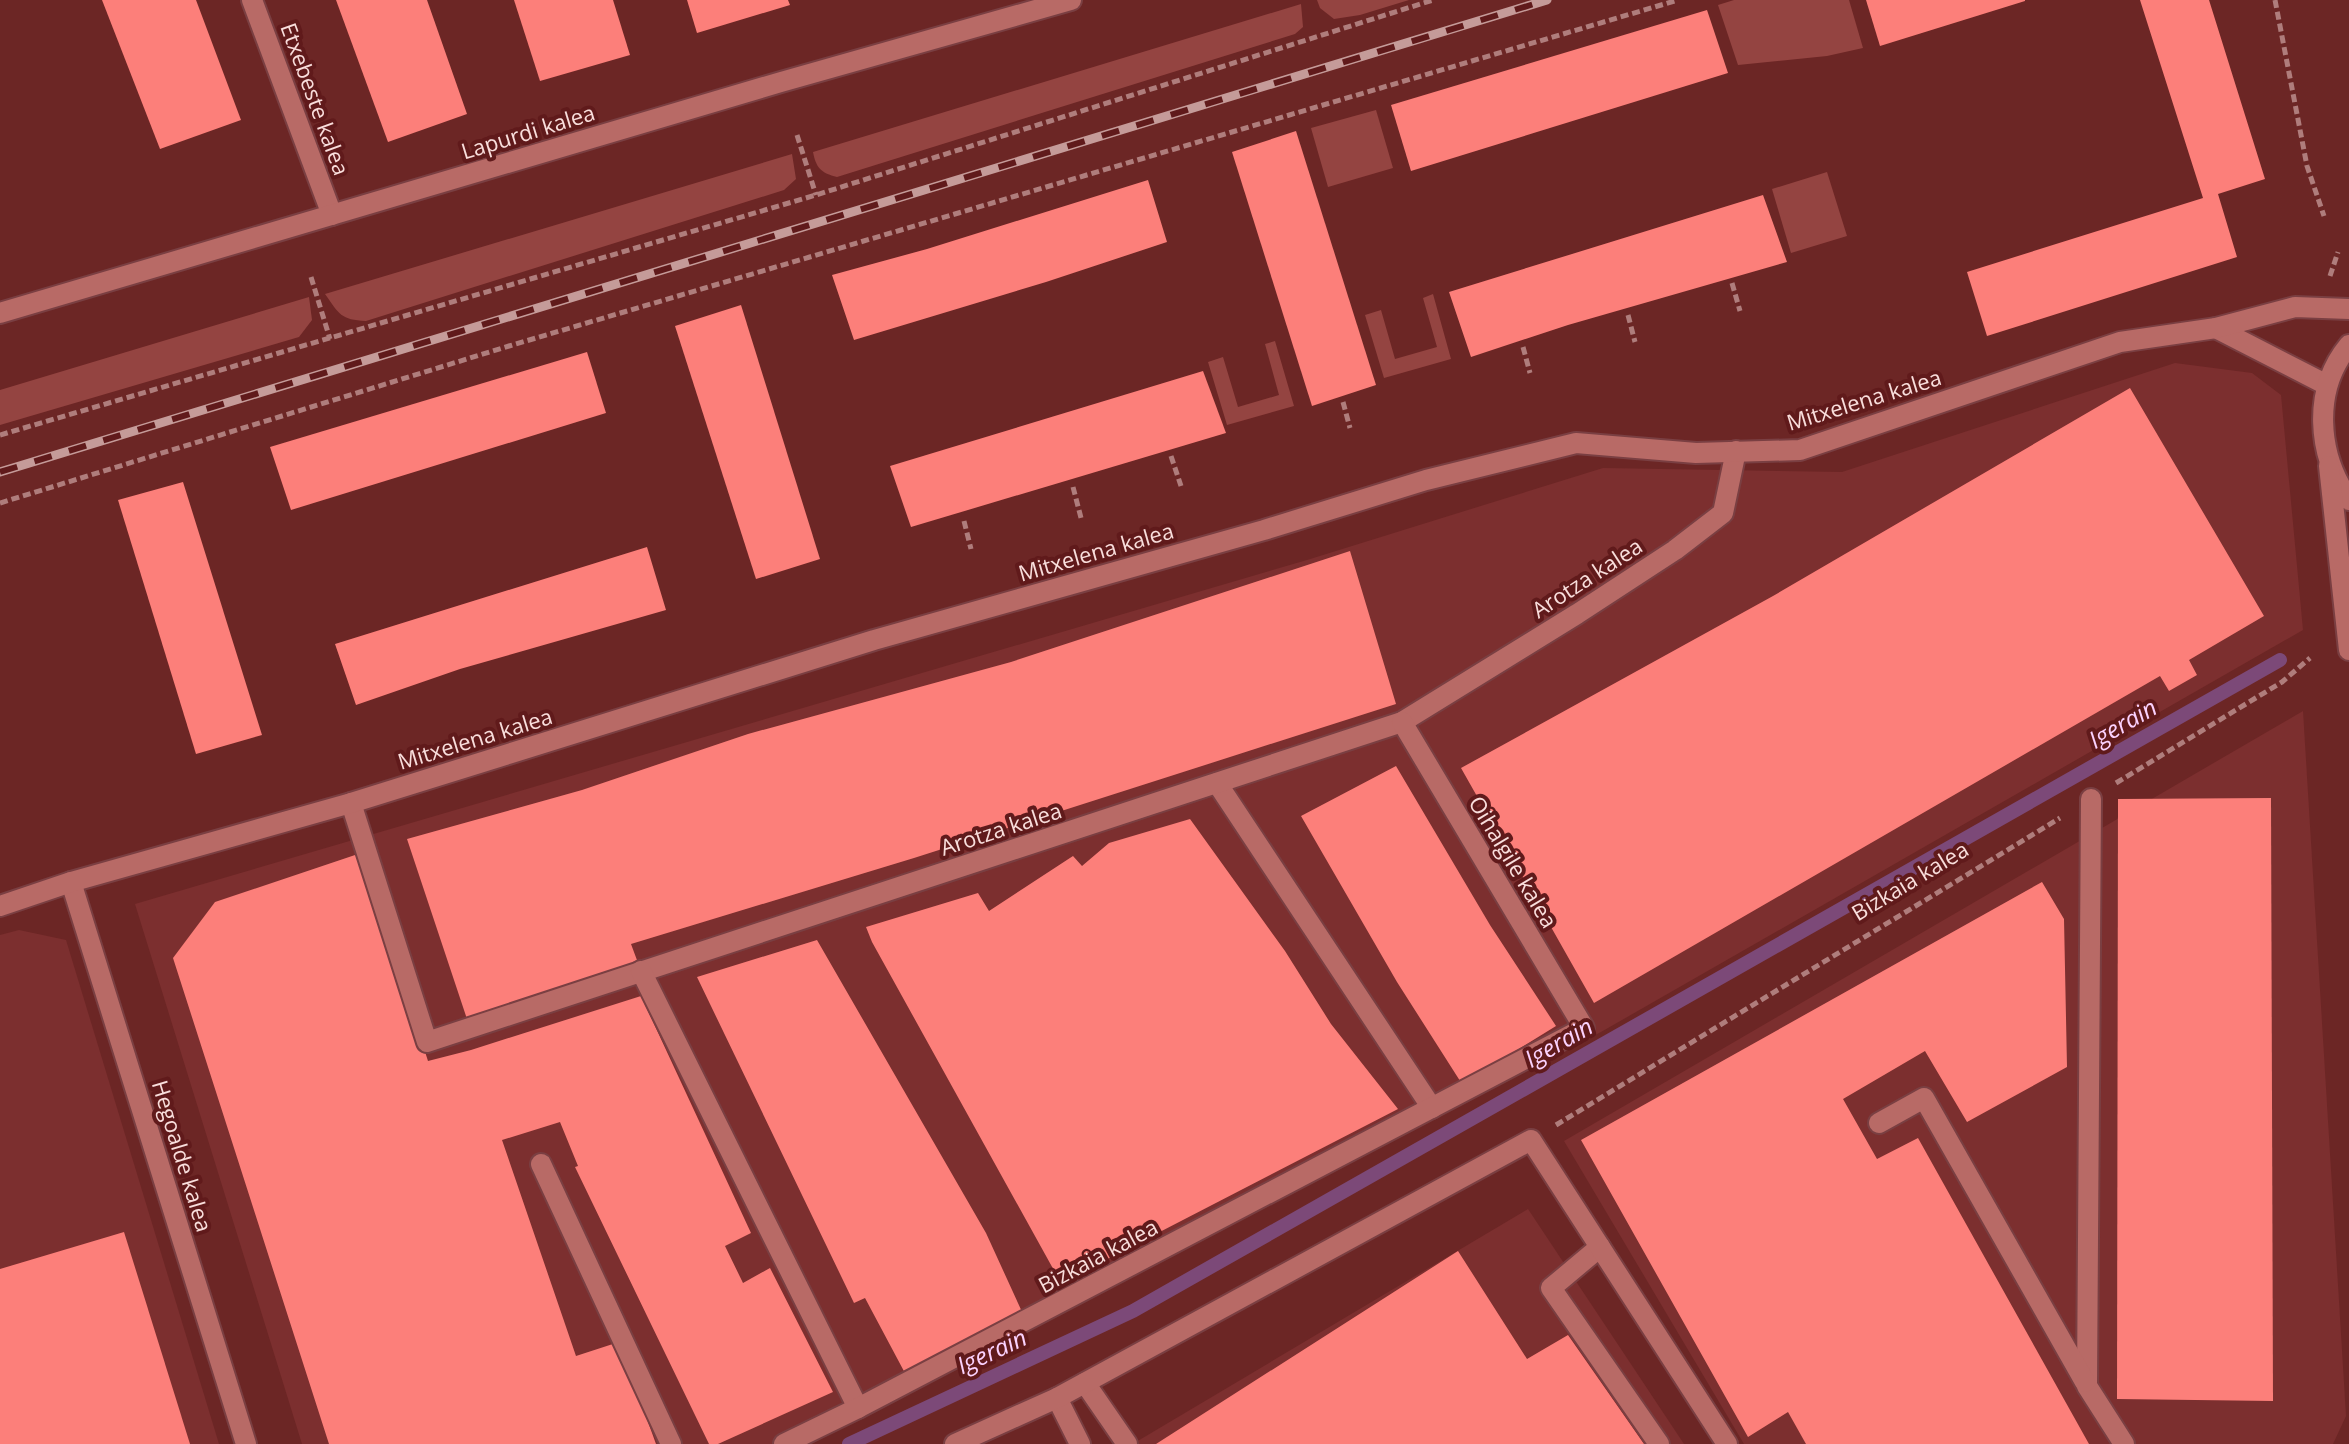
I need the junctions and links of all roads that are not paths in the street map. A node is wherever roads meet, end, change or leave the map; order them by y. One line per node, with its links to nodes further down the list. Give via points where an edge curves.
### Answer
1 (252, 0): 3 (street, Etxebeste kalea)
2 (1071, 0): 3 (street, Lapurdi kalea)
3 (332, 215): 5 (street, Lapurdi kalea)
4 (2349, 309): 6 (street, Mitxelena kalea, via 2295,307)
5 (0, 313)
6 (2216, 328): 8 (street); 9 (street, Mitxelena kalea, via 2120,342 1800,450)
7 (2349, 345): 8 (street)
8 (2327, 385): 10 (street, via 2322,426)
9 (1736, 451): 13 (street, Arotza kalea, via 1723,513 1589,606); 16 (street, Mitxelena kalea, via 1576,443 1426,480 874,640)
10 (2329, 466): 11 (street); 12 (street)
11 (2349, 500)
12 (2349, 650)
13 (1402, 722): 14 (street, Arotza kalea); 20 (street, Oihalgile kalea)
14 (1217, 783): 19 (street, Arotza kalea); 21 (street)
15 (2091, 799): 26 (street)
16 (351, 803): 17 (street, Mitxelena kalea); 19 (street, Arotza kalea, via 427,1042)
17 (71, 882): 18 (street, Mitxelena kalea); 29 (street, Hegoalde kalea)
18 (0, 906)
19 (641, 971): 28 (street)
20 (1584, 1028): 21 (street, Bizkaia kalea)
21 (1432, 1108): 28 (street, Bizkaia kalea)
22 (1879, 1123): 26 (street, via 1924,1098)
23 (541, 1164): 30 (street)
24 (1600, 1247): 25 (street, via 1531,1140); 35 (street, via 1551,1288); 36 (street)
25 (1085, 1383): 27 (street); 34 (street)
26 (2087, 1386): 37 (street)
27 (1057, 1398): 32 (street); 33 (street)
28 (858, 1408): 31 (street, Bizkaia kalea)
29 (246, 1444)
30 (671, 1444)
31 (784, 1444)
32 (955, 1444)
33 (1080, 1444)
34 (1127, 1444)
35 (1659, 1444)
36 (1727, 1444)
37 (2124, 1444)

